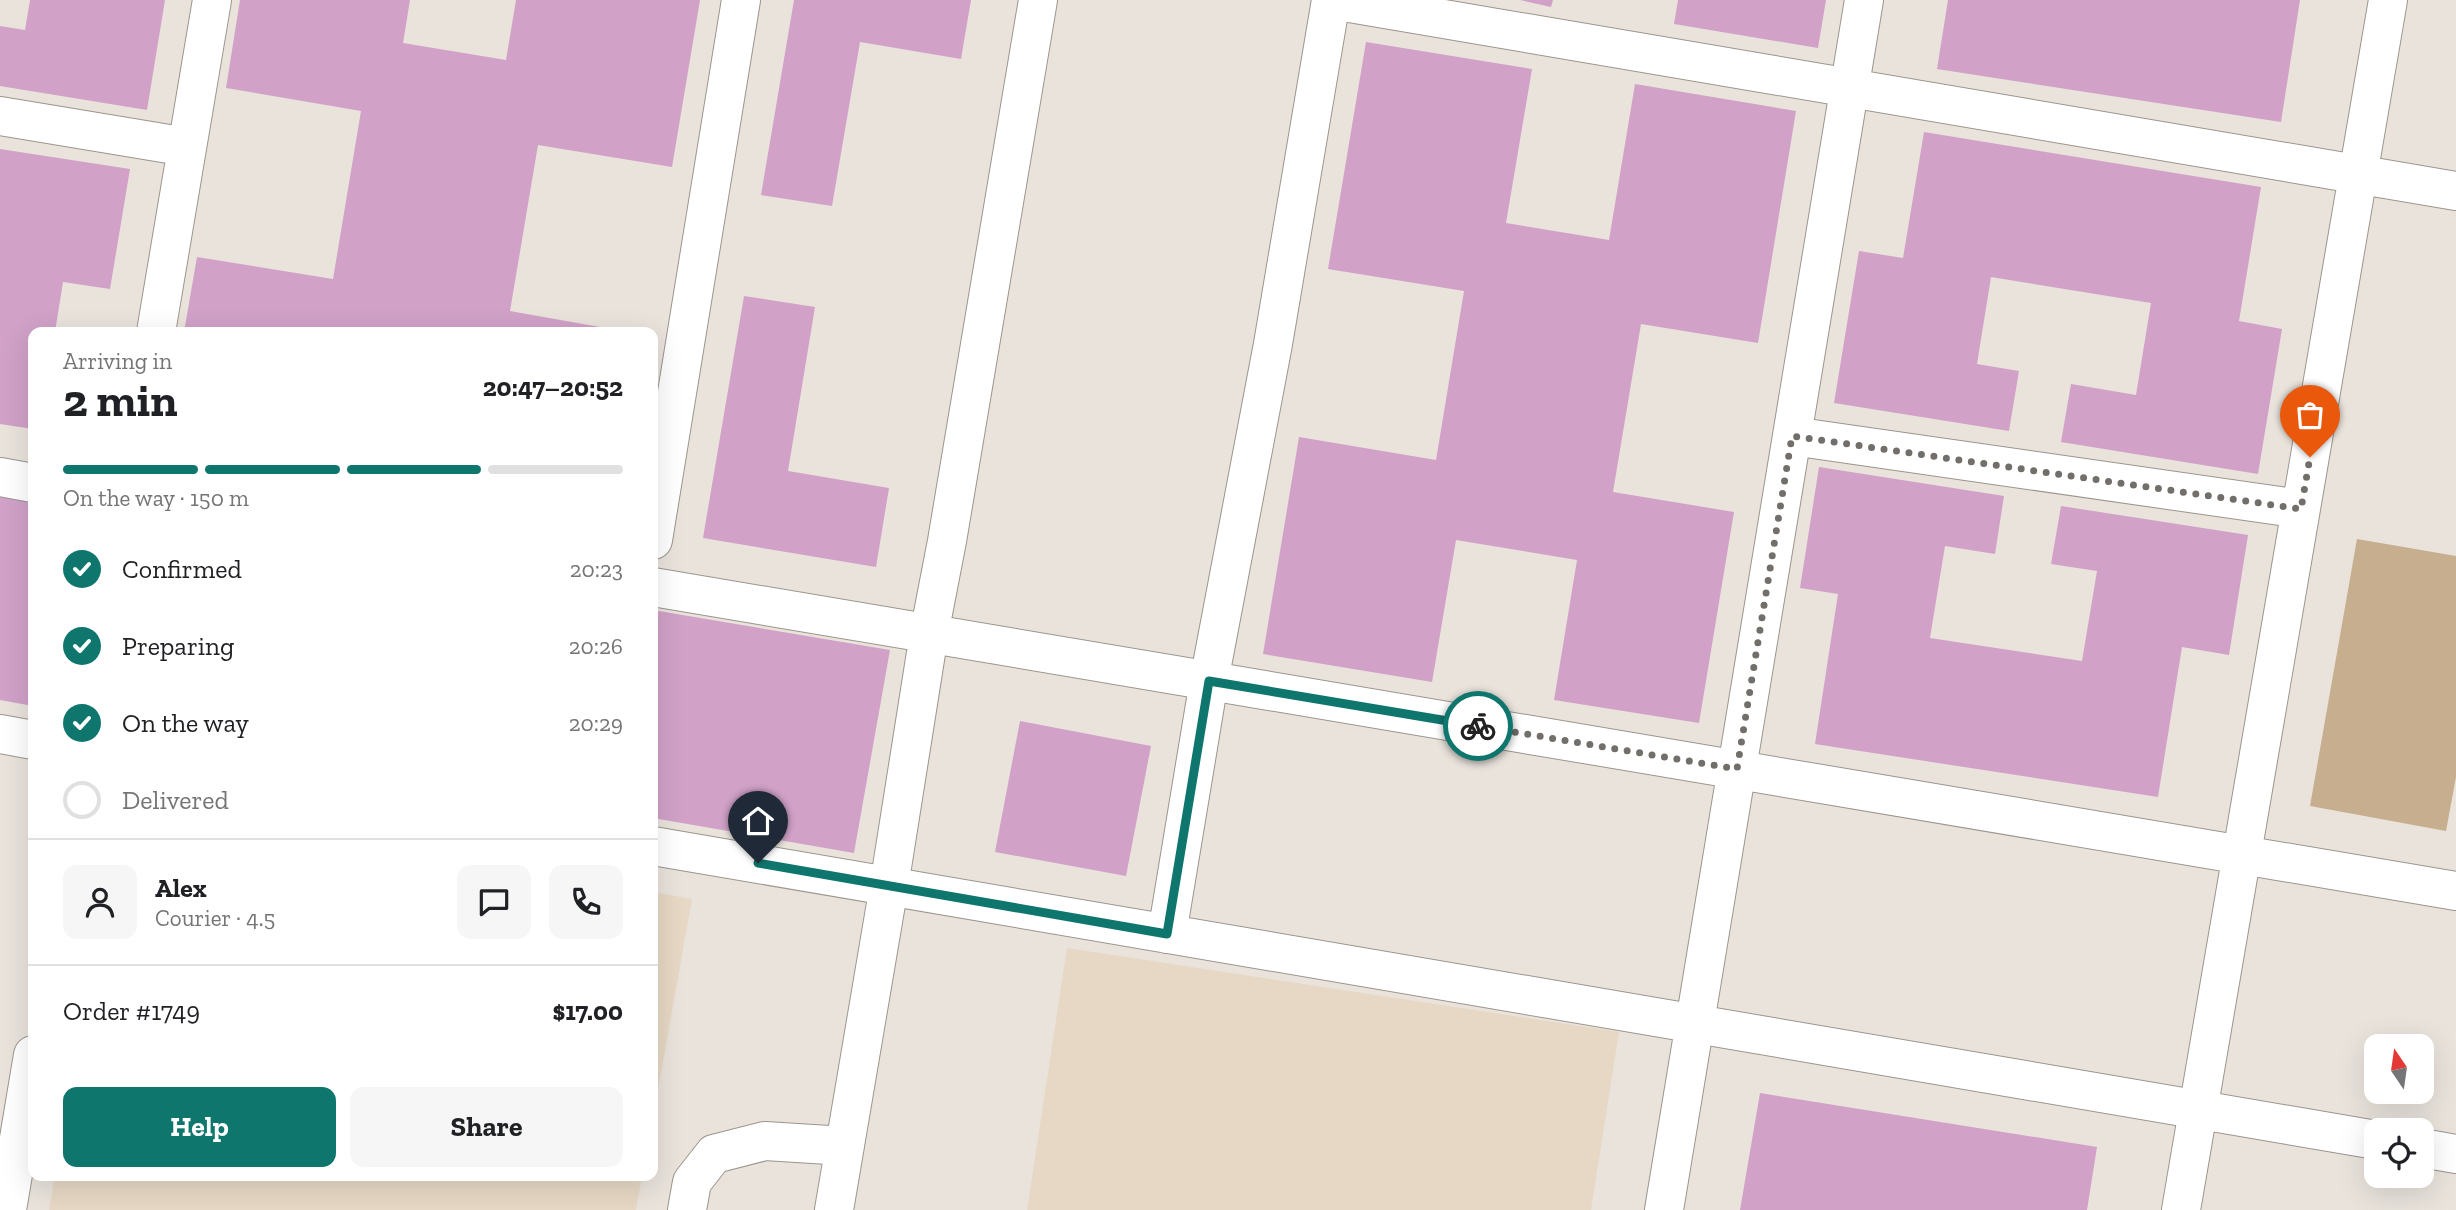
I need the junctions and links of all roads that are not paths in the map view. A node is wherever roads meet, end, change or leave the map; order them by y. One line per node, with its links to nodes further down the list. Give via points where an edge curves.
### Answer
1 (212, 0): 9 (street)
2 (741, 0): 16 (street)
3 (1038, 0): 19 (street)
4 (1332, 0): 7 (street); 20 (street)
5 (1864, 0): 7 (street)
6 (2388, 0): 10 (street)
7 (1850, 88): 10 (street); 13 (street)
8 (0, 116): 9 (street)
9 (187, 148): 12 (street)
10 (2358, 174): 11 (street); 17 (street)
11 (2456, 191)
12 (157, 327)
13 (1792, 436): 17 (street); 23 (street)
14 (0, 477): 15 (street)
15 (28, 482)
16 (658, 509)
17 (2301, 509): 25 (street)
18 (658, 588): 19 (street)
19 (929, 634): 20 (street); 26 (street)
20 (1209, 681): 23 (street); 28 (street)
21 (0, 734): 22 (street)
22 (28, 739)
23 (1737, 769): 25 (street); 29 (street)
24 (658, 847): 26 (street)
25 (2242, 855): 27 (street); 31 (street)
26 (889, 886): 28 (street); 33 (street)
27 (2456, 891)
28 (1167, 934): 29 (street)
29 (1694, 1024): 31 (street); 40 (street)
30 (28, 1076): 36 (street)
31 (2198, 1110): 32 (street); 41 (street)
32 (2364, 1138)
33 (845, 1146): 38 (street, via 765,1141 714,1154 692,1182); 39 (street)
34 (2434, 1150): 35 (street)
35 (2456, 1154)
36 (8, 1158): 37 (street)
37 (7, 1210)
38 (687, 1210)
39 (834, 1210)
40 (1664, 1210)
41 (2181, 1210)

